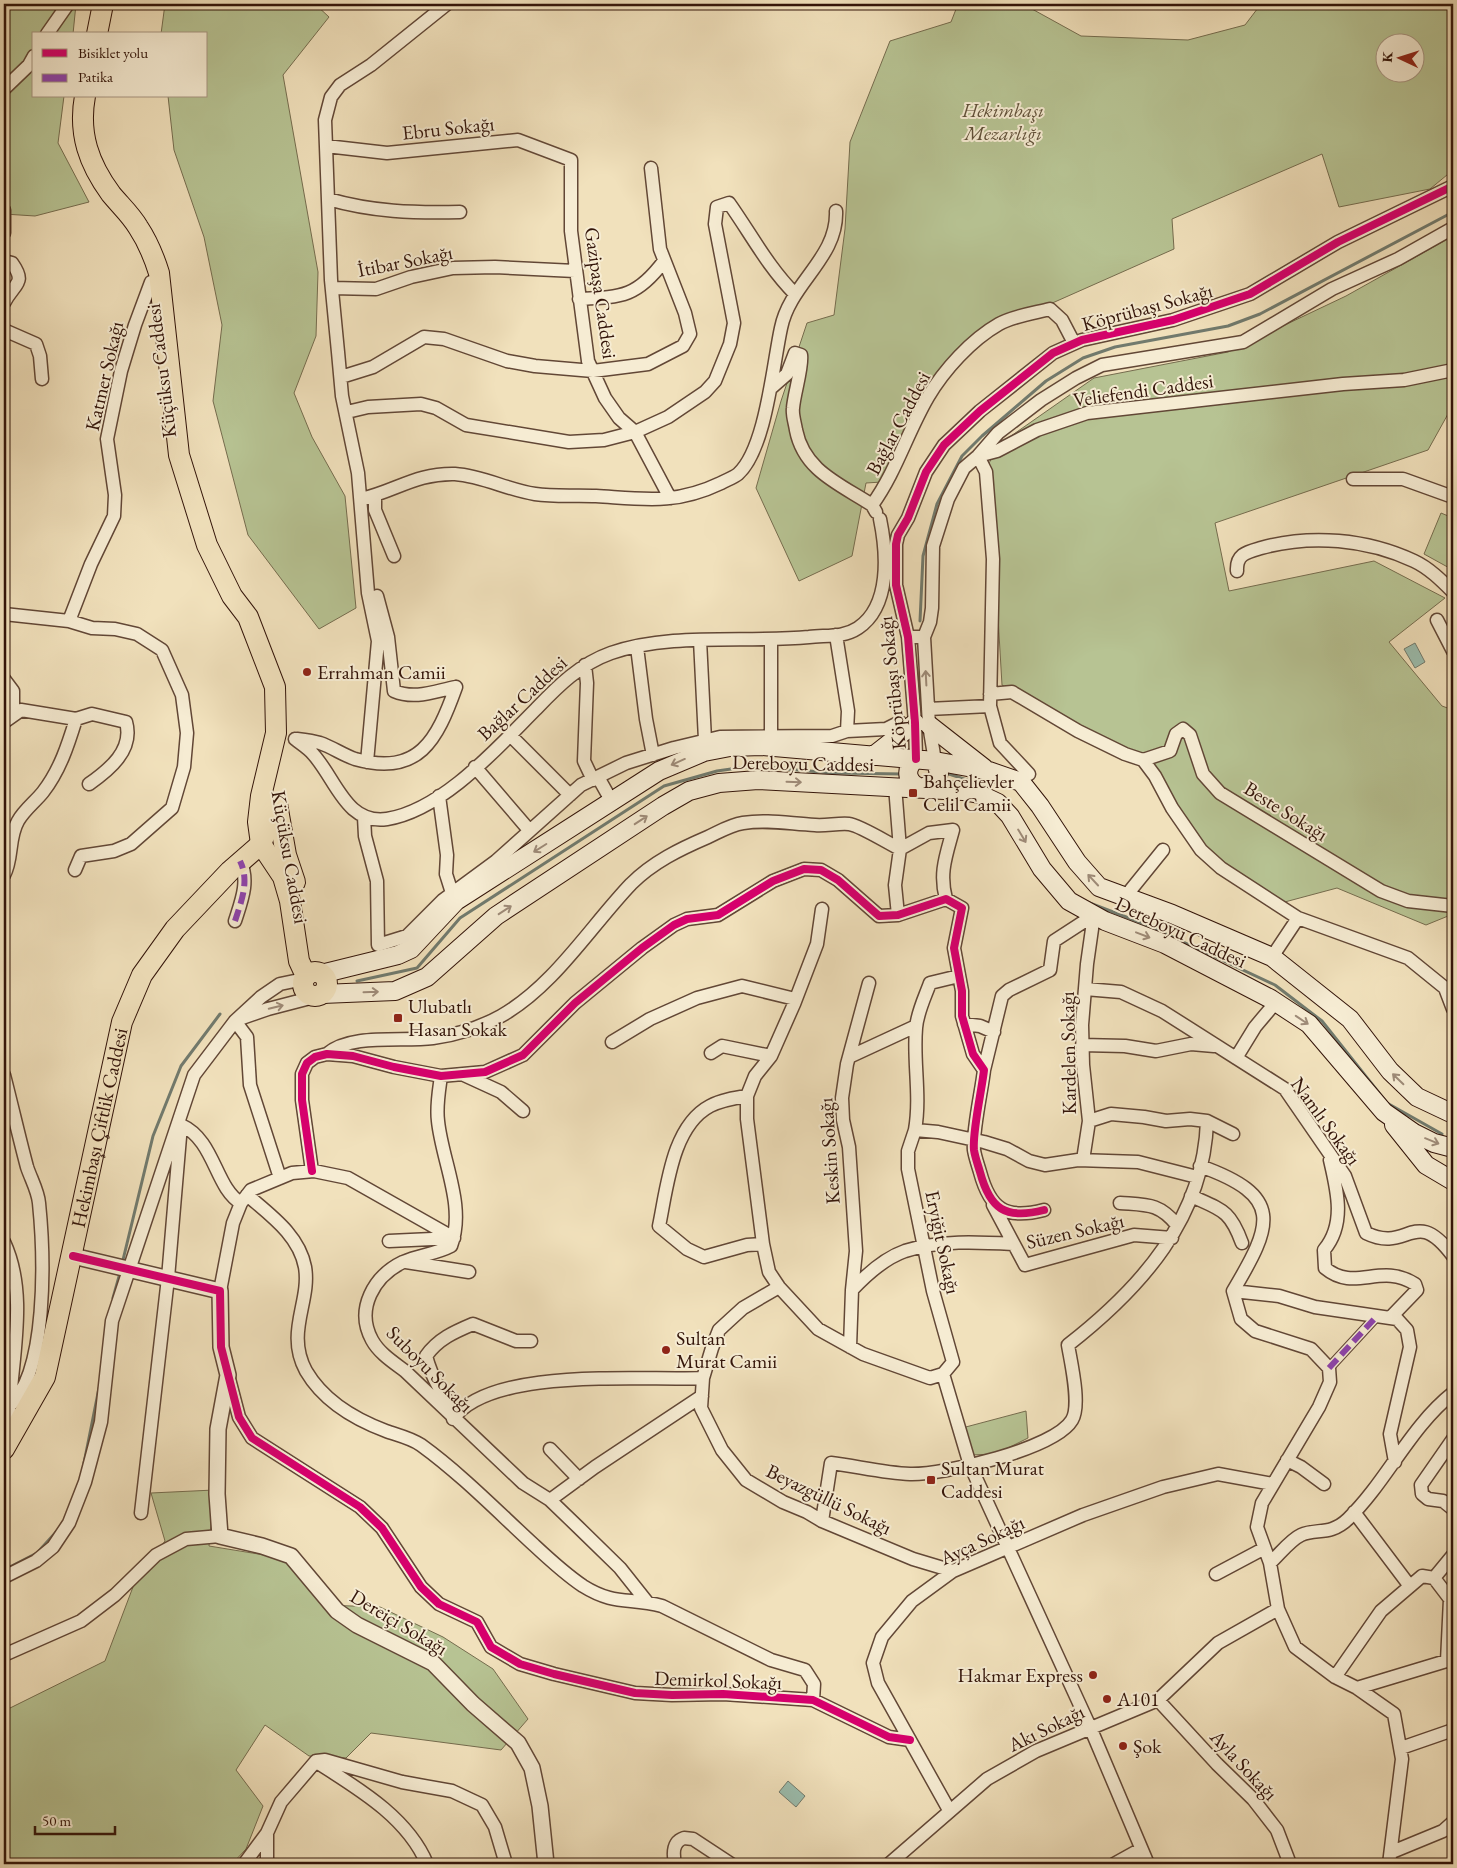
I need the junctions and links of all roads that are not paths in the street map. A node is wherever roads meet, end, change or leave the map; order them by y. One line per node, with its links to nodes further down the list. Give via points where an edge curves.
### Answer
1 (68, 4): 5 (street)
2 (93, 4): 6 (main road)
3 (103, 4): 7 (main road)
4 (447, 4): 12 (street, via 371,65 340,85 331,97 325,120)
5 (48, 32)
6 (87, 32)
7 (97, 32)
8 (32, 59): 9 (street)
9 (4, 89)
10 (75, 98): 25 (main road, Küçüksu Caddesi, via 74,142 85,176 131,236)
11 (85, 98): 60 (main road, Küçüksu Caddesi, via 82,138 110,192 138,227 154,256 159,274 179,456 207,545 232,596 248,617)
12 (326, 146): 13 (street, Ebru Sokağı, via 387,153 518,140); 16 (street)
13 (571, 160): 24 (street, Gazipaşa Caddesi, via 571,231)
14 (651, 168): 22 (street)
15 (1453, 186): 31 (street, Köprübaşı Sokağı, via 1338,242 1250,294 1173,320)
16 (328, 199): 19 (street, via 393,212); 26 (street)
17 (4, 210): 21 (street)
18 (836, 211): 27 (street, via 836,224 829,245)
19 (460, 212)
20 (1453, 228): 39 (street, Köprübaşı Sokağı, via 1332,289 1243,342 1102,365 1042,400 998,433)
21 (4, 233)
22 (664, 261): 28 (street, via 648,282 630,292 614,297); 33 (street, via 690,334 682,346 648,364)
23 (4, 262): 29 (street, via 12,262 20,274 20,281)
24 (575, 271): 26 (street, İtibar Sokağı, via 453,268 376,288); 28 (street, Gazipaşa Caddesi)
25 (151, 282): 54 (street, Katmer Sokağı, via 134,324 107,438 115,495 114,516); 60 (main road, Küçüksu Caddesi, via 171,454 195,536 223,593)
26 (332, 288): 34 (street)
27 (795, 294): 36 (street, via 781,327); 38 (street, via 761,253 729,203 717,207 715,224 734,323 730,344 715,380 705,392 668,417)
28 (579, 299): 33 (street, Gazipaşa Caddesi, via 588,361)
29 (4, 303)
30 (4, 330): 35 (street, via 36,344)
31 (1074, 343): 45 (street, Bağlar Caddesi, via 1062,320 1050,309 1000,323 980,339 953,363 928,398 887,485); 47 (street, Köprübaşı Sokağı, via 1053,353 1022,376 944,445 926,472 908,518)
32 (1453, 370): 39 (street, Veliefendi Caddesi, via 1404,380 1087,413 1037,430 997,451)
33 (593, 371): 34 (street, via 507,361 444,339 424,337 373,367); 38 (street, Gazipaşa Caddesi, via 605,398)
34 (342, 377): 37 (street, via 342,396)
35 (42, 379)
36 (771, 388): 43 (street, via 750,458 737,475 709,489); 45 (street, via 787,374 795,353 801,355 792,411 803,454 823,475)
37 (347, 412): 38 (street, via 368,407 421,404 436,408 466,425 569,442 604,440); 44 (street)
38 (634, 432): 43 (street, Gazipaşa Caddesi)
39 (978, 456): 57 (street, Köprübaşı Sokağı, via 964,468 948,499 932,546 932,608); 65 (street, via 986,472 993,559)
40 (1353, 478): 42 (street, via 1403,479)
41 (375, 496): 43 (street, via 428,475 456,474 534,494 650,501); 44 (street); 48 (street, via 375,510)
42 (1453, 497)
43 (670, 498)
44 (361, 499): 49 (street)
45 (872, 506): 46 (street)
46 (880, 520): 47 (street); 55 (street, Bağlar Caddesi, via 885,544 882,596 859,628)
47 (898, 534): 56 (street, Köprübaşı Sokağı, via 896,586)
48 (394, 556)
49 (364, 558): 80 (street, via 378,640); 80 (street, via 388,637 394,691 405,696 417,696 456,687 438,729 425,748 411,759 396,764)
50 (1237, 571): 51 (street, via 1238,561 1244,553 1290,541 1338,541 1414,561)
51 (1453, 592)
52 (4, 614): 54 (street)
53 (1437, 620): 62 (street)
54 (69, 621): 100 (street, via 92,628 137,634 162,650 182,696 188,733 184,767 172,808 131,844 114,852 81,856)
55 (836, 635): 59 (street, Bağlar Caddesi); 69 (street, via 848,711)
56 (908, 637): 57 (street, Köprübaşı Sokağı); 68 (street, Köprübaşı Sokağı)
57 (924, 637): 68 (street, one-way to 57)
58 (700, 640): 59 (street, Bağlar Caddesi); 61 (street, Bağlar Caddesi); 74 (street)
59 (771, 640): 72 (street)
60 (259, 647): 71 (main road, Küçüksu Caddesi, via 275,687)
61 (637, 647): 63 (street, Bağlar Caddesi, via 609,653); 75 (street)
62 (1453, 651)
63 (585, 665): 70 (street, Bağlar Caddesi, via 564,680); 84 (street, via 584,761)
64 (4, 680): 66 (street, via 13,691)
65 (990, 700): 68 (street); 78 (street, via 1012,692 1078,731); 83 (street, via 1000,743)
66 (8, 718): 67 (street, via 21,710)
67 (76, 719): 85 (street, via 92,714 126,722 128,730 122,754 111,768); 101 (street, via 60,766 44,791 18,820)
68 (918, 720): 69 (street, via 886,729); 76 (main road); 77 (street, Köprübaşı Sokağı); 79 (street); 82 (main road)
69 (847, 731): 72 (street, via 832,736)
70 (510, 735): 81 (street, Bağlar Caddesi); 88 (street)
71 (275, 736): 73 (street); 91 (main road, Küçüksu Caddesi); 93 (main road, Küçüksu Caddesi)
72 (770, 736): 74 (street)
73 (296, 739): 80 (street, via 320,743); 92 (street, via 313,754 347,805)
74 (705, 740): 75 (street)
75 (653, 755): 84 (street, via 626,763)
76 (873, 756): 77 (main road); 90 (main road, one-way to 90, via 762,746 730,747 679,761)
77 (916, 759): 79 (main road); 87 (main road, via 909,766 908,776 914,785)
78 (1143, 760): 105 (street, Beste Sokağı, via 1170,751 1176,734 1183,729 1190,735 1203,774 1220,793 1381,891 1408,901); 109 (street, via 1201,850 1220,868)
79 (935, 761): 82 (main road, Dereboyu Caddesi); 87 (main road, via 938,777 932,785)
80 (367, 762)
81 (475, 767): 89 (street, Bağlar Caddesi); 94 (street)
82 (989, 771): 103 (main road, Dereboyu Caddesi, one-way to 82, via 1099,886 1077,862 1021,782)
83 (1029, 774)
84 (596, 778): 88 (street); 90 (street)
85 (89, 784)
86 (895, 786): 87 (main road, Dereboyu Caddesi); 96 (street); 116 (main road, Dereboyu Caddesi, one-way to 86, via 395,991 427,978 496,916 663,806 690,792 719,783 758,780)
87 (923, 788): 108 (main road, Dereboyu Caddesi, one-way to 108, via 979,794 998,803 1010,816 1042,869 1069,901)
88 (570, 795): 94 (street)
89 (439, 796): 92 (street, Bağlar Caddesi, via 420,808 387,819); 102 (street, via 447,855 446,874)
90 (612, 802): 112 (main road, one-way to 112, via 456,901 411,949 398,955)
91 (277, 803): 95 (main road); 98 (main road, Küçüksu Caddesi)
92 (364, 817): 102 (street, via 365,836 377,881 378,945 407,936)
93 (258, 822): 95 (main road, Küçüksu Caddesi); 99 (main road)
94 (529, 830): 102 (street)
95 (261, 844): 98 (main road, via 272,845); 99 (main road, Hekimbaşı Çiftlik Caddesi)
96 (900, 849): 104 (street, via 929,833 953,830 942,883); 107 (street, via 894,885); 128 (street, via 850,824 743,822 731,826 654,864 632,883 572,953 529,996 502,1015 472,1029 434,1038 350,1042 336,1046)
97 (1164, 850): 103 (street)
98 (280, 859): 99 (main road); 112 (main road, Küçüksu Caddesi, via 295,880)
99 (240, 861): 110 (street, via 246,872); 168 (main road, Hekimbaşı Çiftlik Caddesi, via 175,929 142,976 122,1022)
100 (75, 870)
101 (4, 876)
102 (452, 893)
103 (1125, 897): 111 (main road, Dereboyu Caddesi)
104 (946, 900): 107 (street); 113 (street, via 962,908 954,948)
105 (1453, 906)
106 (822, 909): 117 (street, via 817,944)
107 (898, 915): 134 (street, via 879,916 838,880 821,870 804,869 773,881 718,915 687,919 674,925 575,1002 523,1055 485,1072)
108 (1094, 915): 115 (street, Kardelen Sokağı); 118 (main road, Dereboyu Caddesi, one-way to 118, via 1165,944); 123 (street, Süzen Sokağı, via 1054,941 1050,970 1002,996)
109 (1298, 918): 111 (street); 119 (street, via 1408,958 1445,988)
110 (235, 922)
111 (1272, 957): 140 (main road, Dereboyu Caddesi, one-way to 111, via 1417,1097 1390,1071 1350,1019)
112 (312, 975): 116 (main road, Küçüksu Caddesi, via 304,990 310,996); 120 (street, via 280,984)
113 (959, 976): 121 (street); 122 (street, Eryiğit Sokağı, via 930,983)
114 (869, 984): 130 (street, Keskin Sokağı)
115 (1085, 989): 125 (street, Kardelen Sokağı); 126 (street, Namlı Sokağı, via 1121,992 1162,1011)
116 (320, 995): 120 (street, one-way to 116)
117 (795, 999): 124 (street, via 742,986 697,998 658,1015); 129 (street)
118 (1276, 1002): 131 (street, via 1255,1027); 139 (main road, Dereboyu Caddesi, one-way to 139, via 1309,1024)
119 (1453, 1009)
120 (235, 1021): 138 (street, via 194,1075); 152 (street, via 247,1037 250,1085)
121 (964, 1024): 123 (street); 132 (street, via 973,1054)
122 (916, 1026): 130 (street); 144 (street, Eryiğit Sokağı, via 918,1111)
123 (994, 1032): 132 (street, Süzen Sokağı)
124 (612, 1042)
125 (1082, 1045): 126 (street, via 1156,1051 1191,1044); 141 (street, Kardelen Sokağı)
126 (1215, 1046): 131 (street, Namlı Sokağı)
127 (711, 1053): 129 (street, via 722,1046)
128 (327, 1054): 135 (street, via 353,1056); 150 (street, via 307,1063 302,1074 302,1100)
129 (771, 1056): 136 (street, via 755,1076)
130 (848, 1057): 175 (street, Keskin Sokağı, via 842,1098 849,1147 856,1251)
131 (1236, 1058): 148 (street, Namlı Sokağı, via 1285,1089)
132 (984, 1070): 146 (street, Süzen Sokağı)
133 (4, 1075): 189 (street, via 39,1202 42,1281 42,1320 36,1349 25,1384 15,1402)
134 (464, 1075): 135 (street); 137 (street, via 501,1092)
135 (441, 1076): 160 (street, via 438,1122 452,1187)
136 (747, 1096): 165 (street); 165 (street, via 708,1106 689,1123 678,1147 658,1226 687,1249 704,1257)
137 (523, 1111)
138 (180, 1112): 143 (street); 171 (street)
139 (1384, 1112): 147 (main road, Dereboyu Caddesi, one-way to 147, via 1414,1133); 153 (main road, via 1426,1164)
140 (1453, 1114)
141 (1089, 1121): 142 (street, via 1111,1114 1166,1122); 149 (street, Kardelen Sokağı)
142 (1207, 1121): 145 (street); 151 (street, via 1206,1142)
143 (181, 1125): 155 (street, via 200,1141 230,1194); 173 (street)
144 (915, 1130): 146 (street); 167 (street, Eryiğit Sokağı, via 908,1151 908,1169)
145 (1233, 1134)
146 (974, 1141): 149 (street, via 1007,1149 1029,1161 1045,1165); 156 (street, Süzen Sokağı, via 973,1149 983,1184)
147 (1453, 1148)
148 (1328, 1151): 169 (street, Namlı Sokağı, via 1345,1176 1366,1233 1393,1239 1418,1230 1429,1232); 179 (street, via 1339,1218 1331,1241 1324,1250 1325,1268 1336,1278 1357,1279 1387,1274 1404,1276 1415,1284 1417,1290)
149 (1083, 1160): 151 (street, via 1138,1162)
150 (312, 1171): 152 (street); 160 (street, via 348,1178)
151 (1198, 1171): 154 (street); 177 (street, via 1243,1184 1262,1206 1265,1228)
152 (280, 1178): 155 (street, via 251,1190)
153 (1453, 1181)
154 (1191, 1196): 159 (street); 164 (street, via 1224,1210 1234,1222)
155 (244, 1200): 176 (street, via 233,1223); 215 (street, via 279,1222 299,1252 305,1268 297,1323 299,1353 320,1392 350,1414 419,1443 582,1586 608,1599)
156 (992, 1203): 158 (street, via 1001,1210 1019,1213); 166 (street, Süzen Sokağı)
157 (1120, 1203): 159 (street, via 1156,1206 1167,1212)
158 (1044, 1210)
159 (1177, 1224): 161 (street)
160 (454, 1238): 162 (street); 170 (street, Suboyu Sokağı, via 451,1246 445,1249)
161 (1172, 1238): 166 (street, Süzen Sokağı, via 1134,1235 1025,1266); 196 (street, via 1130,1292 1068,1345 1076,1410 1072,1421 1047,1441 1014,1454)
162 (389, 1241)
163 (4, 1242): 185 (street, via 13,1272 18,1309)
164 (1242, 1243)
165 (763, 1244): 174 (street, via 769,1272)
166 (1013, 1244): 167 (street, via 972,1242)
167 (924, 1248): 175 (street, via 904,1252 885,1262); 183 (street, Eryiğit Sokağı, via 953,1362)
168 (73, 1256): 171 (street); 192 (main road, Hekimbaşı Çiftlik Caddesi, via 45,1377)
169 (1453, 1256)
170 (403, 1262): 172 (street); 190 (street, Suboyu Sokağı, via 390,1270 368,1295 366,1326 372,1342 386,1357)
171 (122, 1267): 173 (street); 212 (street, via 112,1322 101,1422 85,1482 69,1523 53,1547 36,1561)
172 (469, 1272)
173 (168, 1278): 176 (street); 203 (street)
174 (778, 1287): 181 (street, via 818,1329); 186 (street, Beyazgüllü Sokağı, via 743,1308 719,1330)
175 (852, 1290): 181 (street, Keskin Sokağı)
176 (220, 1291): 184 (street, via 221,1347)
177 (1233, 1292): 178 (street, via 1279,1296 1315,1307); 182 (street, via 1241,1319 1255,1331 1311,1349)
178 (1377, 1316): 179 (street); 182 (street)
179 (1390, 1318): 195 (street, via 1397,1319 1407,1330 1410,1347 1390,1434)
180 (531, 1341): 190 (street, via 516,1341 473,1324 449,1334 434,1345 426,1356 430,1371)
181 (850, 1347): 183 (street, via 930,1378)
182 (1329, 1368): 194 (street, via 1330,1382 1319,1407)
183 (943, 1374): 196 (street)
184 (228, 1375): 205 (street, via 218,1429); 221 (street, Demirkol Sokağı, via 239,1417 252,1438 360,1507 382,1528 421,1587 439,1604 477,1622 491,1647 520,1664 636,1693)
185 (6, 1378): 189 (street)
186 (702, 1378): 188 (street, Beyazgüllü Sokağı); 190 (street, via 610,1377 528,1385 487,1396)
187 (1453, 1393): 195 (street, via 1434,1408)
188 (702, 1396): 197 (street); 204 (street, Beyazgüllü Sokağı, via 702,1408 722,1450 746,1480)
189 (7, 1408): 192 (street)
190 (455, 1417): 200 (street, Suboyu Sokağı, via 524,1483)
191 (1453, 1439): 201 (street, via 1420,1485 1422,1494 1428,1499 1443,1501)
192 (6, 1446)
193 (550, 1449): 197 (street)
194 (1287, 1460): 198 (street); 199 (street)
195 (1395, 1462): 202 (street)
196 (970, 1465): 204 (street, via 911,1474 831,1463); 206 (street)
197 (579, 1479): 200 (street)
198 (1273, 1484): 206 (street, Ayça Sokağı, via 1218,1474 1164,1487 1083,1515); 207 (street, via 1262,1503 1257,1527)
199 (1324, 1484)
200 (550, 1500): 215 (street, Suboyu Sokağı, via 620,1568)
201 (1453, 1509)
202 (1354, 1512): 209 (street, via 1327,1532 1301,1535); 214 (street)
203 (140, 1513)
204 (822, 1521): 210 (street, Beyazgüllü Sokağı, via 913,1559)
205 (220, 1536): 217 (street, via 186,1539 156,1555 115,1595 81,1620); 237 (street, Dereiçi Sokağı, via 291,1556 337,1611 357,1625 434,1663 473,1704 518,1743 532,1768)
206 (1008, 1548): 210 (street, Ayça Sokağı); 223 (street)
207 (1264, 1549): 209 (street); 211 (street)
208 (1453, 1555): 213 (street)
209 (1270, 1563): 216 (street)
210 (953, 1571): 225 (street, Ayça Sokağı, via 912,1601 882,1637 873,1663 878,1683)
211 (1216, 1574)
212 (4, 1577)
213 (1434, 1578): 214 (street, via 1422,1576); 218 (street, via 1450,1599)
214 (1410, 1585): 219 (street, via 1381,1611)
215 (647, 1602): 221 (street, via 662,1606 771,1660 805,1670 814,1684)
216 (1278, 1609): 219 (street, via 1295,1647); 222 (street, Akı Sokağı, via 1218,1643)
217 (4, 1655)
218 (1450, 1660): 220 (street)
219 (1335, 1677): 220 (street)
220 (1357, 1688): 226 (street, via 1394,1714)
221 (814, 1700): 225 (street, Demirkol Sokağı, via 889,1737)
222 (1158, 1700): 223 (street, Akı Sokağı); 243 (street, Ayla Sokağı, via 1253,1799 1277,1830)
223 (1090, 1727): 228 (street, Akı Sokağı, via 1036,1751 987,1779); 231 (street)
224 (1453, 1730): 226 (street)
225 (910, 1740): 228 (street, Ayça Sokağı)
226 (1401, 1748): 232 (street)
227 (316, 1761): 230 (street, via 281,1802); 235 (street, via 398,1821); 236 (street, via 325,1760 402,1782 452,1791 482,1805 495,1827)
228 (949, 1810): 240 (street, Akı Sokağı)
229 (1453, 1822): 232 (street, via 1443,1831)
230 (267, 1833): 233 (street); 234 (street)
231 (1141, 1849): 241 (street); 242 (street)
232 (1390, 1858)
233 (244, 1864)
234 (266, 1864)
235 (427, 1864)
236 (506, 1864)
237 (546, 1864)
238 (675, 1864): 239 (street, via 675,1846 688,1838)
239 (731, 1864)
240 (889, 1864)
241 (1114, 1864)
242 (1148, 1864)
243 (1290, 1864)

